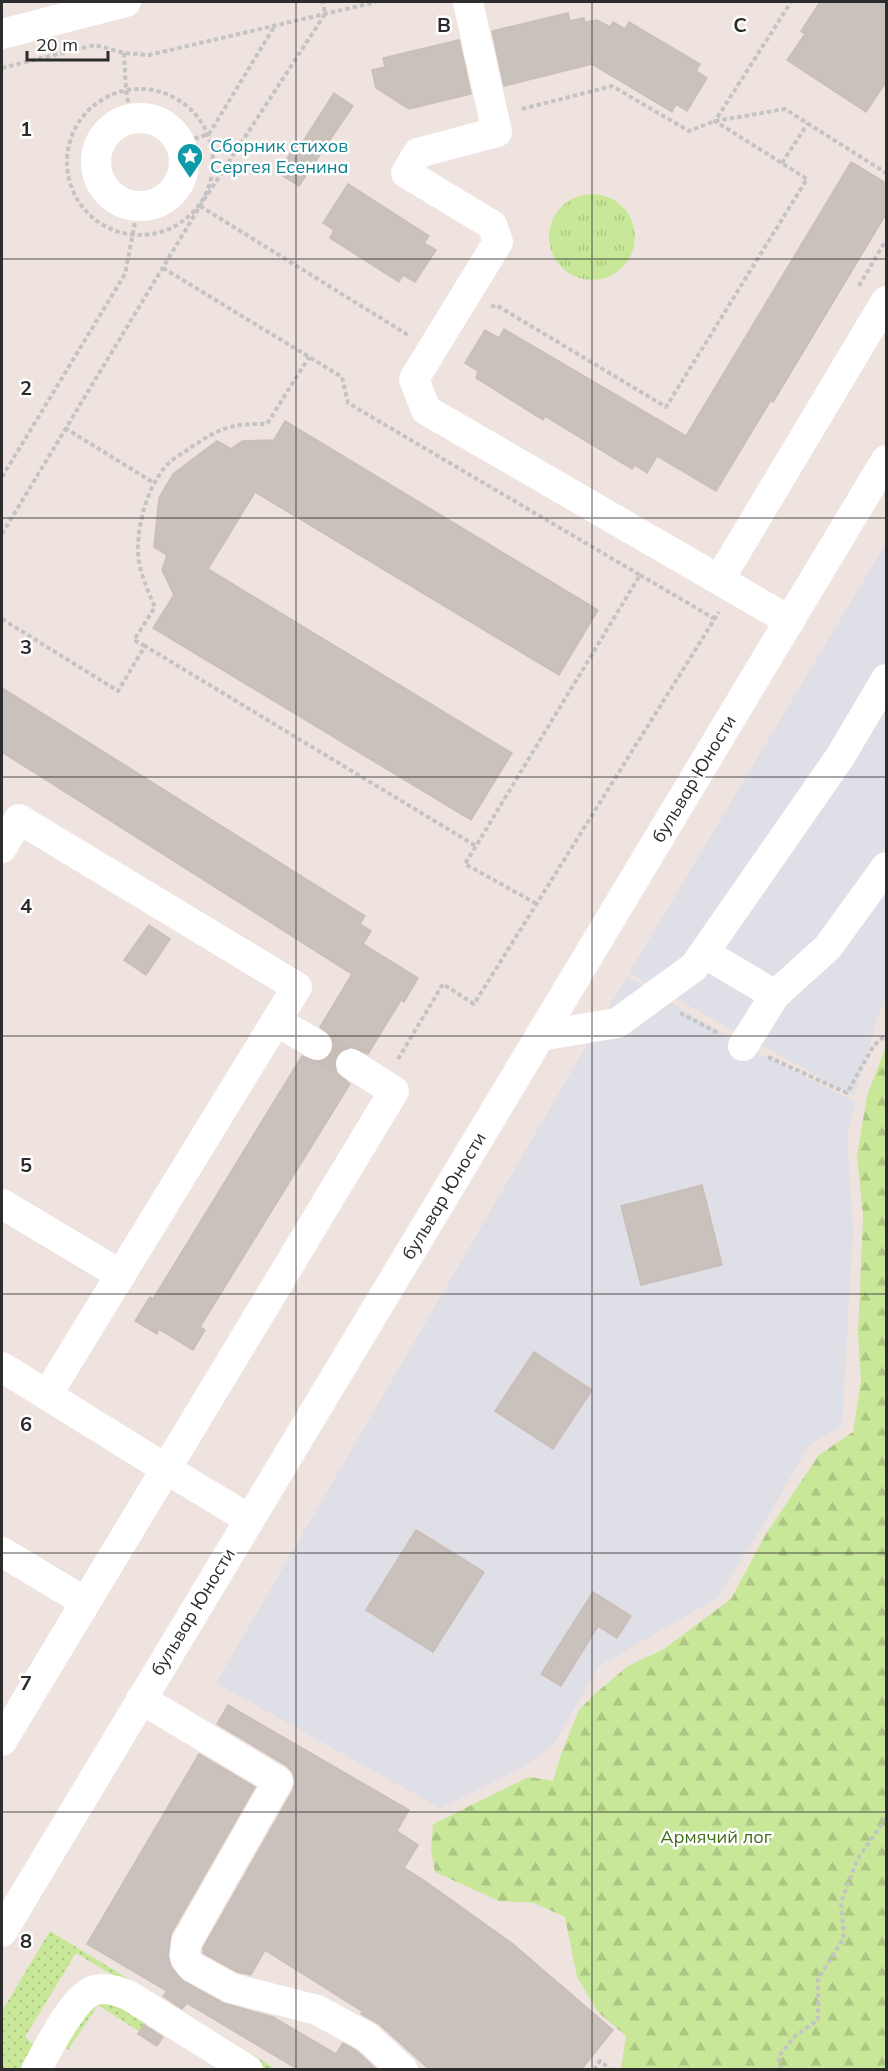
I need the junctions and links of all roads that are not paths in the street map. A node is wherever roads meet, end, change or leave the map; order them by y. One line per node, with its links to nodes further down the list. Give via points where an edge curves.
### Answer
1 (126, 2): 3 (street)
2 (468, 2): 7 (street, via 497,132 418,153 406,173 492,225 498,242 414,379 426,410)
3 (2, 34)
4 (138, 207): 4 (street, via 167,198 183,173 184,158 172,131 128,104 99,145 96,166 112,197)
5 (886, 301): 7 (street)
6 (886, 460): 8 (street, бульвар Юности)
7 (726, 584): 8 (street)
8 (790, 621): 15 (street, бульвар Юности)
9 (886, 680): 12 (street, via 840,757)
10 (2, 848): 14 (street, via 19,819 297,987)
11 (886, 867): 13 (street, via 828,947)
12 (704, 953): 13 (street); 15 (street, via 694,967 617,1023)
13 (775, 995): 17 (street)
14 (276, 1021): 16 (street); 20 (street)
15 (540, 1036): 24 (street, бульвар Юности)
16 (317, 1045)
17 (743, 1046)
18 (351, 1064): 23 (street, via 394,1091)
19 (2, 1204): 20 (street)
20 (121, 1275): 22 (street)
21 (2, 1367): 22 (street)
22 (47, 1395): 23 (street)
23 (166, 1469): 24 (street); 26 (street)
24 (249, 1519): 27 (street, бульвар Юности)
25 (2, 1552): 26 (street)
26 (85, 1602): 28 (street)
27 (141, 1699): 29 (street, бульвар Юности); 32 (street, via 278,1781 186,1943 185,1957 191,1966 231,1988 317,2010 367,2037)
28 (2, 1741)
29 (5, 1917)
30 (36, 2070): 31 (street, via 78,2001 94,1990 110,1989 128,1995)
31 (248, 2070)
32 (403, 2070)

